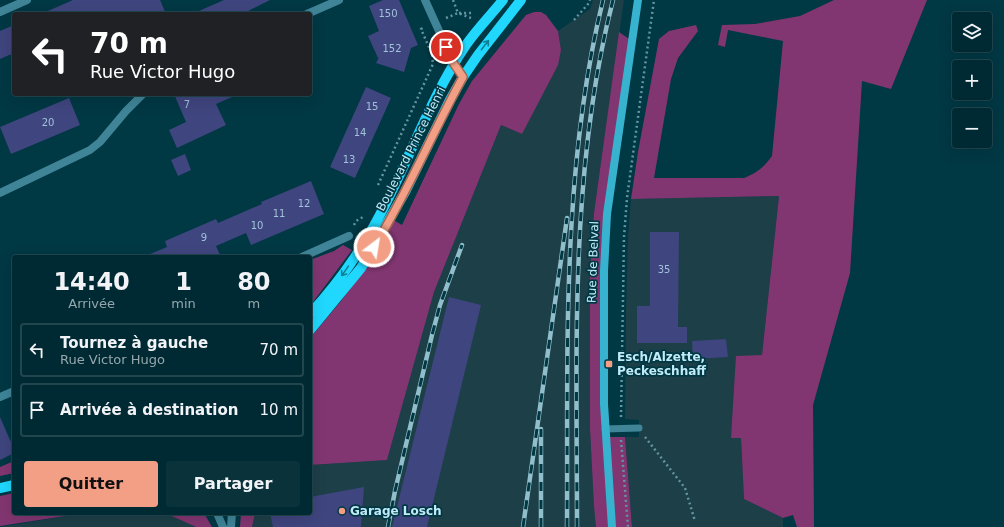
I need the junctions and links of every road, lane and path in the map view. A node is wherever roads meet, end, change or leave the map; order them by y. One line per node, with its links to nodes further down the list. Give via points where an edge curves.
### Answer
1 (27, 0): 11 (street)
2 (339, 0): 12 (street)
3 (425, 0): 15 (street)
4 (453, 0): 13 (path)
5 (503, 0): 16 (main road, Boulevard Prince Henri)
6 (522, 0): 18 (main road, Boulevard Prince Henri, one-way to 6)
7 (590, 0): 14 (path)
8 (638, 0): 29 (main road, Rue de Belval, via 607,214 604,271)
9 (654, 0): 30 (path, via 625,229)
10 (478, 8): 13 (path, via 475,12)
11 (0, 12)
12 (312, 12)
13 (458, 13): 15 (path); 16 (path)
14 (574, 20)
15 (435, 22): 17 (street); 20 (path, via 421,29 432,54 433,64)
16 (484, 23): 17 (main road, Boulevard Prince Henri)
17 (454, 64): 18 (main road); 25 (main road, Boulevard Prince Henri, one-way to 25, via 371,232 330,292)
18 (463, 77): 26 (main road, Boulevard Prince Henri, via 380,237 361,268)
19 (141, 96): 21 (street, via 90,150)
20 (377, 186)
21 (0, 193)
22 (366, 211): 23 (path, via 364,216 356,221)
23 (349, 236): 24 (street)
24 (306, 255)
25 (312, 312)
26 (312, 328)
27 (12, 392): 28 (street)
28 (0, 397)
29 (605, 428): 30 (lane); 37 (main road, Rue de Belval)
30 (621, 428): 31 (lane); 38 (path)
31 (639, 428): 34 (path, via 685,488)
32 (218, 515): 35 (street)
33 (232, 515): 36 (street)
34 (694, 521)
35 (223, 527)
36 (231, 527)
37 (612, 527)
38 (628, 527)

